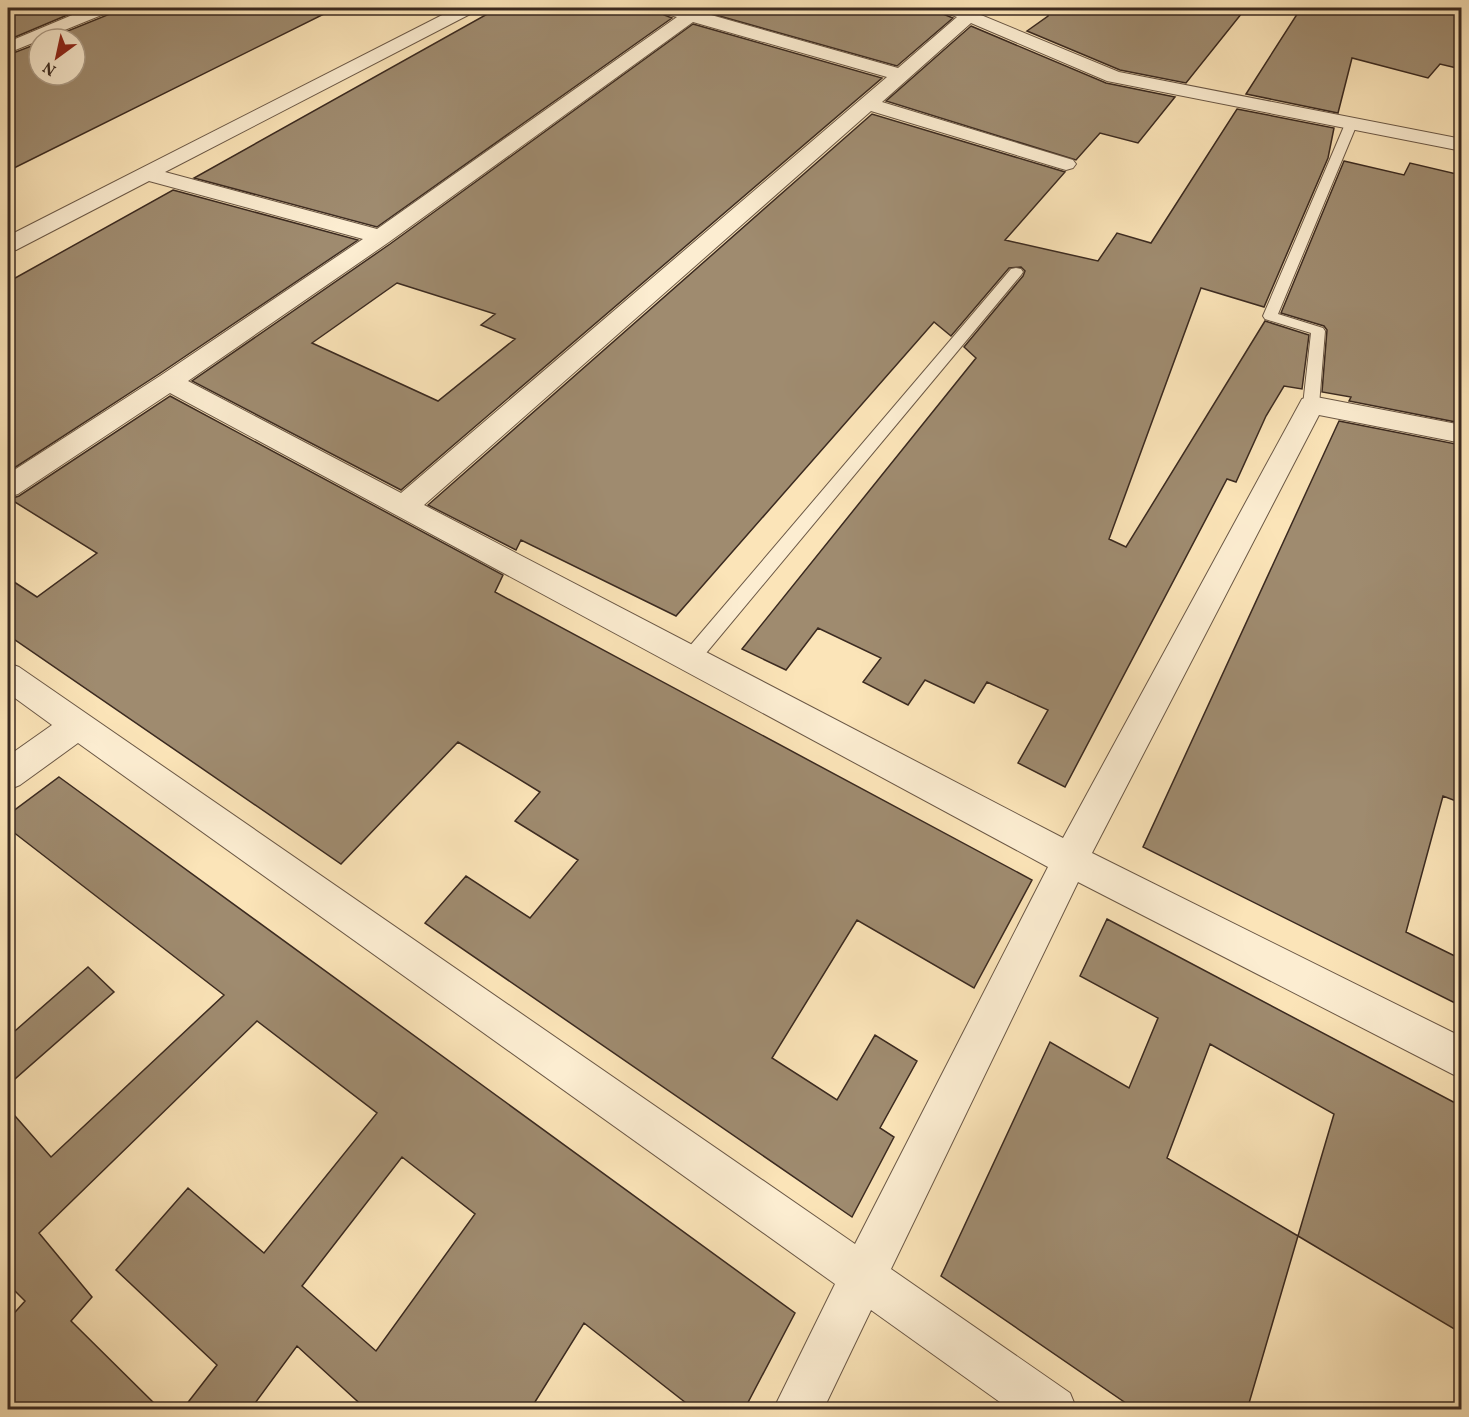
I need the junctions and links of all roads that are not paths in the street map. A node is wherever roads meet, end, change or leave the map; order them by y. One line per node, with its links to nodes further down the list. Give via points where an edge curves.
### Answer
1 (103, 8): 7 (street)
2 (468, 8): 13 (street)
3 (664, 8): 5 (street)
4 (948, 8): 6 (street)
5 (691, 15): 8 (street); 14 (street)
6 (969, 16): 8 (street); 10 (street, via 1114,77)
7 (8, 48)
8 (901, 75): 9 (street)
9 (868, 104): 12 (street); 21 (street)
10 (1352, 124): 11 (street); 18 (lane, via 1270,316 1318,332)
11 (1461, 145)
12 (1066, 164)
13 (144, 173): 14 (street); 15 (street)
14 (381, 237): 17 (street)
15 (8, 245)
16 (1016, 272): 22 (lane)
17 (169, 382): 20 (street); 21 (street)
18 (1311, 405): 19 (street); 26 (street)
19 (1461, 434)
20 (8, 487)
21 (403, 507): 22 (street)
22 (690, 659): 26 (street)
23 (8, 676): 24 (street)
24 (77, 725): 25 (street); 28 (street)
25 (8, 775)
26 (1070, 860): 27 (street); 28 (street)
27 (1461, 1059)
28 (862, 1276): 29 (street); 30 (street)
29 (797, 1410)
30 (1053, 1410)

